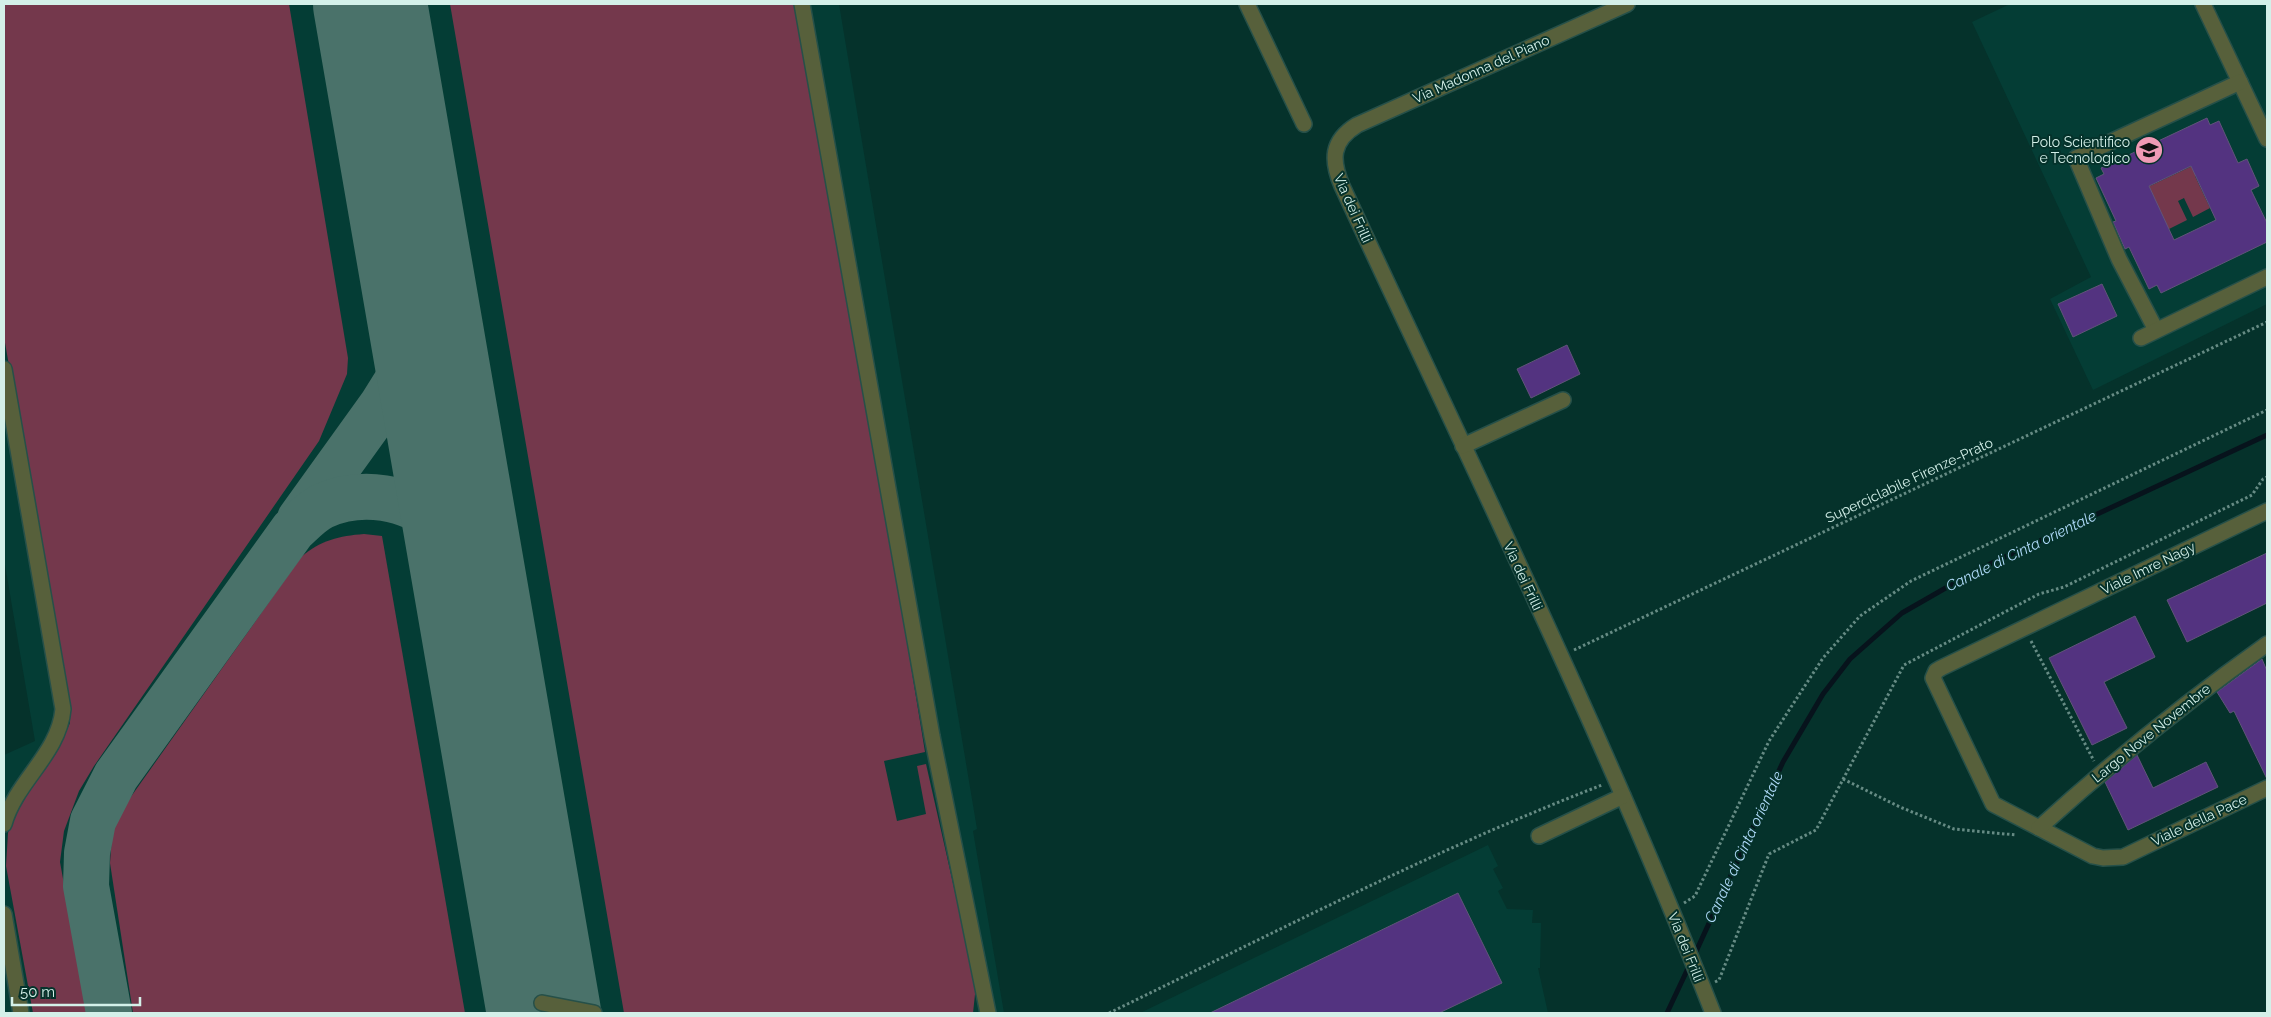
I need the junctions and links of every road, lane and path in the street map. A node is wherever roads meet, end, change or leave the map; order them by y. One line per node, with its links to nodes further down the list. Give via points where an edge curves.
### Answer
1 (802, 4): 37 (street, via 932,736)
2 (1247, 4): 6 (street)
3 (1627, 4): 8 (street, Via Madonna del Piano, via 1365,121 1348,130)
4 (2203, 4): 5 (street)
5 (2240, 82): 7 (street); 11 (street, via 2076,158 2119,259)
6 (1304, 124)
7 (2267, 140)
8 (1339, 142): 16 (street, Via dei Frilli, via 1334,156 1337,175)
9 (2267, 277): 11 (street)
10 (2267, 322): 21 (path, Superciclabile Firenze-Prato)
11 (2156, 330): 12 (street)
12 (2141, 338)
13 (4, 369): 27 (street, via 62,709 61,724 54,742 21,787)
14 (1563, 400): 16 (street)
15 (2267, 410): 31 (path, via 1911,582 1860,616 1823,658 1769,741 1695,896)
16 (1463, 446): 21 (street, Via dei Frilli)
17 (2267, 511): 19 (street, Viale Imre Nagy)
18 (2015, 606): 19 (path)
19 (2026, 627): 22 (path); 28 (street, Viale Imre Nagy, via 1941,668 1934,673 1933,680 1993,804)
20 (2267, 644): 22 (street, Largo Nove Novembre, via 2194,696)
21 (1561, 656): 24 (street, Via dei Frilli)
22 (2100, 772): 28 (street, Largo Nove Novembre)
23 (1843, 778): 28 (path, via 1954,830 2030,836)
24 (1616, 779): 26 (street, Via dei Frilli); 38 (path, via 1519,817 1433,856)
25 (2267, 788): 28 (street, Viale della Pace, via 2131,853 2112,858 2093,856)
26 (1624, 796): 30 (street); 31 (street, Via dei Frilli)
27 (4, 824)
28 (2039, 828)
29 (1816, 830): 33 (path, via 1769,854 1719,980)
30 (1539, 836)
31 (1672, 911): 33 (street, Via dei Frilli)
32 (4, 914): 35 (street)
33 (1703, 987): 39 (street, Via dei Frilli)
34 (542, 1003): 36 (street)
35 (21, 1013)
36 (594, 1013)
37 (988, 1013)
38 (1109, 1013)
39 (1713, 1013)

